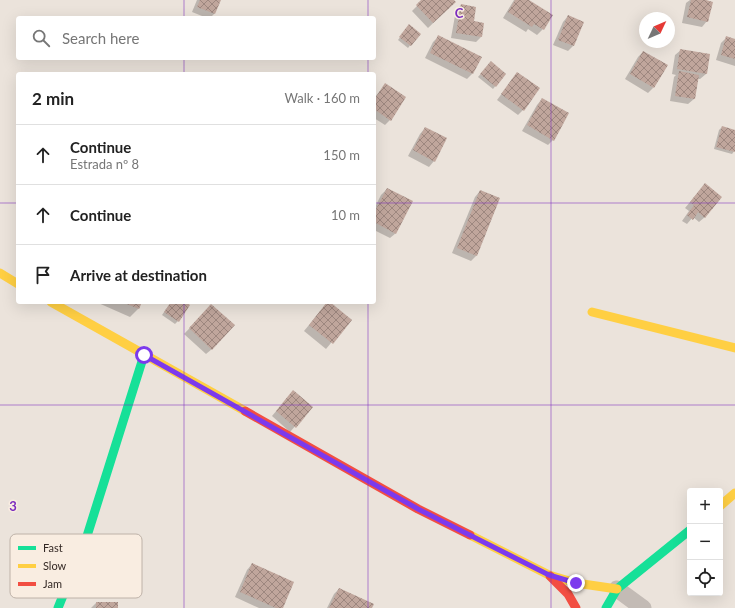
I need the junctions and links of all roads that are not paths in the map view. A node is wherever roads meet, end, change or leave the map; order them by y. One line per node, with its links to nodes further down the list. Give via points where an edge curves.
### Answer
1 (0, 273): 2 (main road)
2 (16, 283)
3 (55, 304): 6 (main road)
4 (592, 312): 5 (main road)
5 (735, 348)
6 (144, 355): 10 (main road); 11 (main road, via 418,509)
7 (735, 493): 8 (main road)
8 (723, 503)
9 (687, 532): 12 (main road)
10 (88, 534)
11 (549, 575): 12 (main road, via 576,583); 15 (main road, via 565,590)
12 (617, 589): 16 (main road); 17 (street)
13 (62, 598): 14 (main road)
14 (58, 608)
15 (576, 608)
16 (606, 608)
17 (643, 608)

